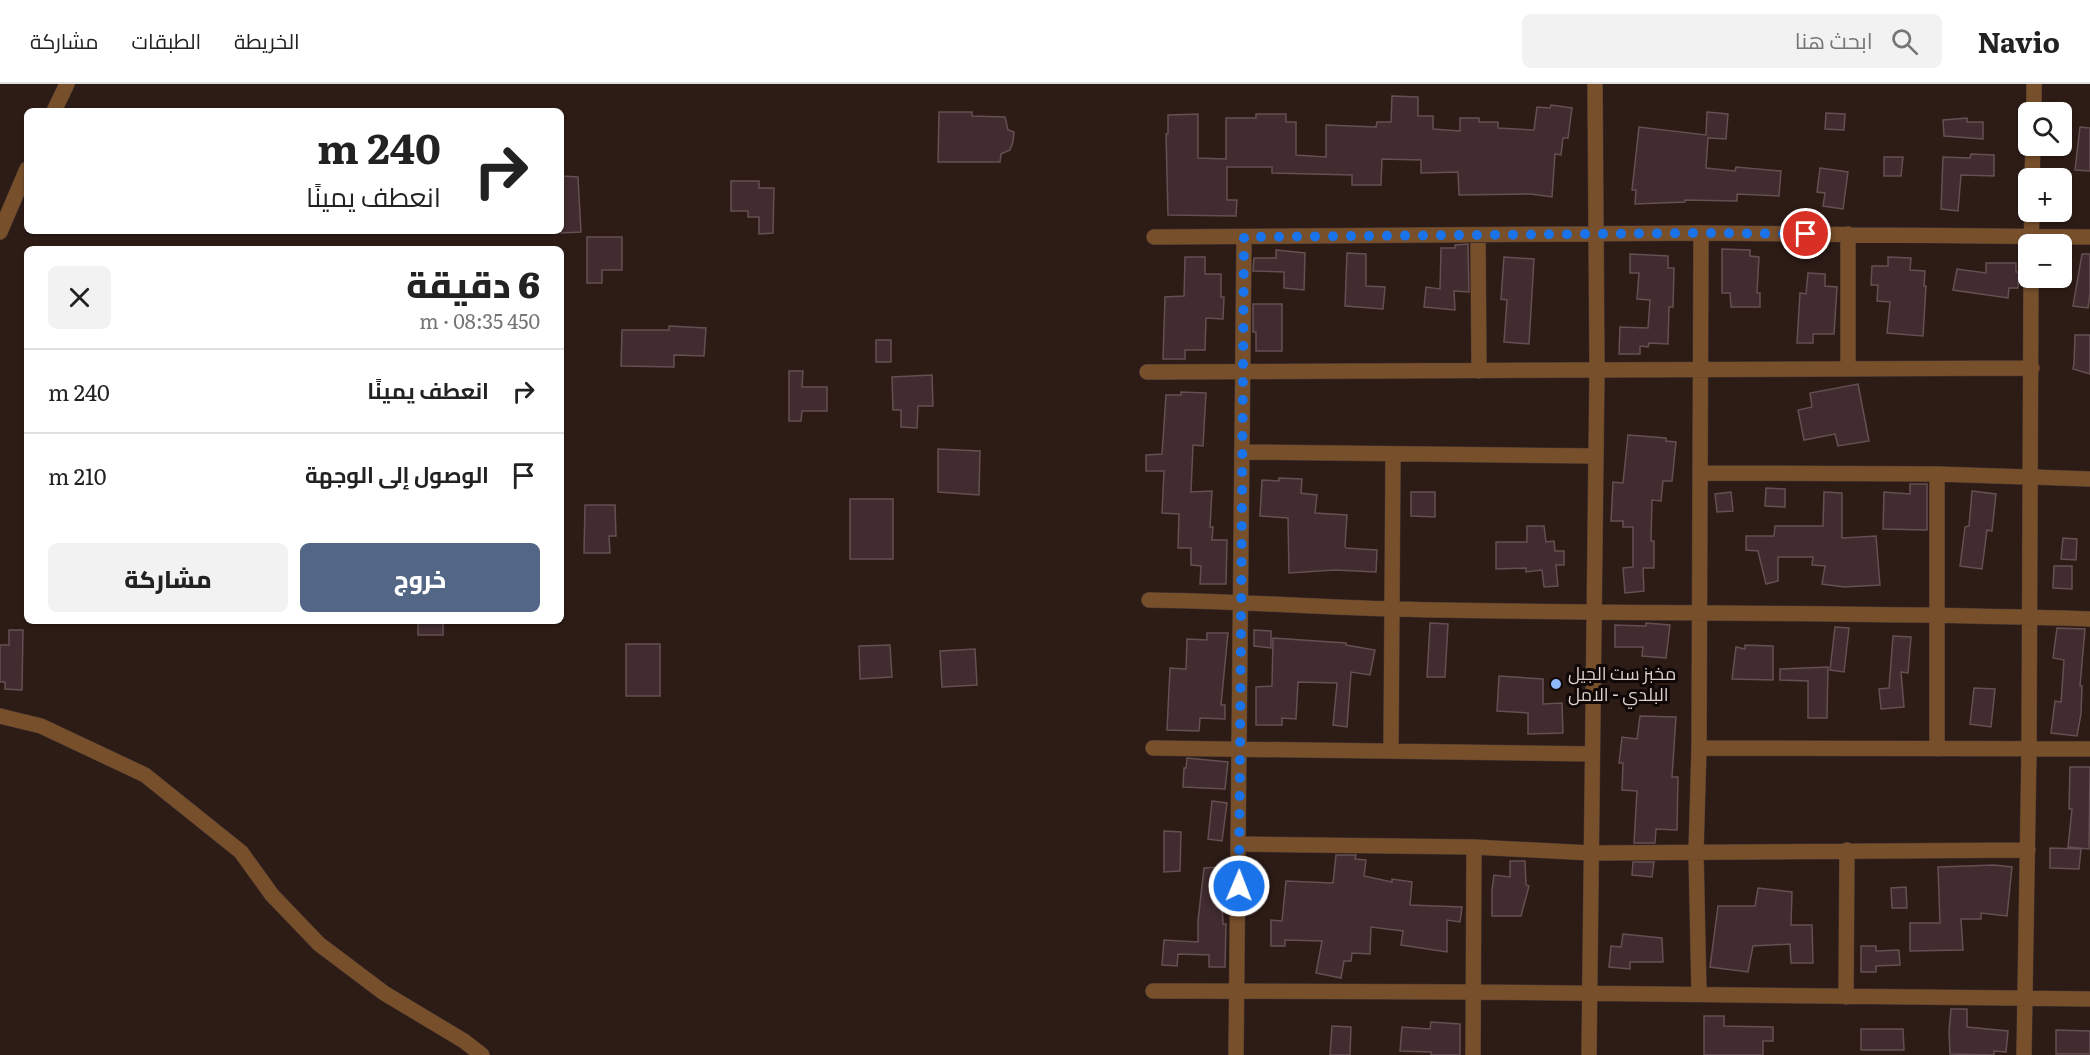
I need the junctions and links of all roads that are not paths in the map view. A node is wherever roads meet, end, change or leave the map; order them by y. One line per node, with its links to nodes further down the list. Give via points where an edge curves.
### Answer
1 (67, 84): 5 (street)
2 (1595, 84): 9 (street)
3 (2034, 84): 4 (street)
4 (2034, 102)
5 (55, 108)
6 (24, 175): 7 (street)
7 (0, 232)
8 (1701, 233): 9 (street); 10 (street); 19 (street)
9 (1597, 234): 11 (street); 21 (street)
10 (1848, 234): 16 (street); 20 (street)
11 (1478, 235): 13 (street); 22 (street)
12 (1154, 237): 13 (street)
13 (1244, 237): 24 (street)
14 (2090, 237): 15 (street)
15 (2072, 238)
16 (2018, 240)
17 (2031, 288): 18 (street)
18 (2032, 368): 20 (street); 30 (street)
19 (1702, 369): 20 (street); 21 (street); 28 (street)
20 (1848, 369)
21 (1597, 370): 22 (street); 27 (street)
22 (1479, 371): 24 (street)
23 (1147, 372): 24 (street)
24 (1244, 372): 25 (street)
25 (1243, 452): 26 (street); 33 (street)
26 (1393, 454): 27 (street); 34 (street)
27 (1596, 456): 35 (street)
28 (1701, 473): 29 (street); 36 (street)
29 (1937, 474): 30 (street); 37 (street)
30 (2031, 477): 31 (street); 38 (street)
31 (2090, 479)
32 (1149, 600): 33 (street)
33 (1242, 601): 34 (street); 42 (street)
34 (1392, 609): 35 (street); 46 (street)
35 (1594, 612): 36 (street); 48 (street)
36 (1700, 612): 37 (street); 43 (street)
37 (1936, 615): 38 (street); 44 (street)
38 (2030, 617): 39 (street); 47 (street)
39 (2090, 619)
40 (0, 716): 63 (street, via 41,726 145,775 241,852 272,895 319,944 384,993)
41 (1153, 748): 42 (street)
42 (1239, 748): 46 (street); 49 (street)
43 (1699, 748): 44 (street); 53 (street)
44 (1937, 749): 47 (street)
45 (2090, 749): 47 (street)
46 (1390, 750): 48 (street)
47 (2029, 750): 51 (street)
48 (1592, 754): 54 (street)
49 (1239, 844): 50 (street); 56 (street)
50 (1474, 847): 54 (street); 57 (street)
51 (2028, 849): 52 (street); 61 (street)
52 (1847, 850): 53 (street); 60 (street)
53 (1696, 852): 54 (street); 59 (street)
54 (1592, 853): 58 (street)
55 (1154, 990): 56 (street)
56 (1237, 991): 57 (street); 64 (street)
57 (1473, 992): 58 (street); 65 (street)
58 (1589, 994): 59 (street); 66 (street)
59 (1699, 994): 60 (street)
60 (1846, 997): 61 (street)
61 (2026, 997): 62 (street); 67 (street)
62 (2090, 999)
63 (482, 1055)
64 (1236, 1055)
65 (1473, 1055)
66 (1589, 1055)
67 (2024, 1055)

